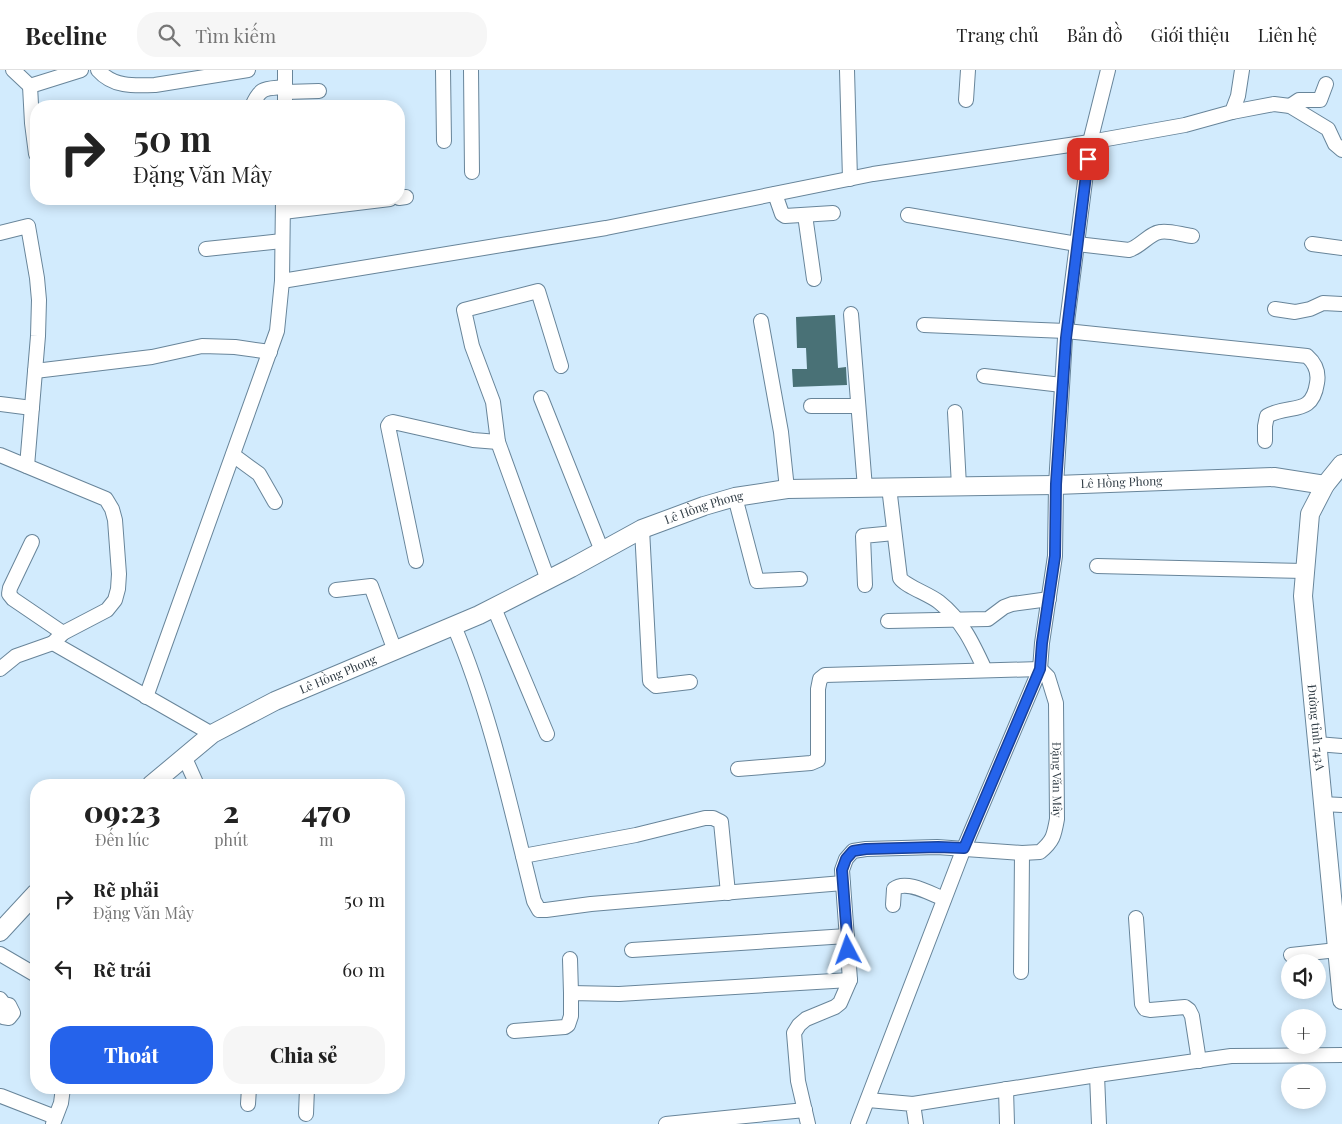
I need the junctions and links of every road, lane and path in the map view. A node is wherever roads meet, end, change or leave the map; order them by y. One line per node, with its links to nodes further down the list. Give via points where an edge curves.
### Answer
1 (13, 70): 13 (street)
2 (81, 70): 13 (street)
3 (98, 70): 4 (street, via 114,82 155,85)
4 (248, 70)
5 (285, 70): 14 (street)
6 (443, 70): 22 (street)
7 (471, 70): 25 (street)
8 (847, 70): 26 (street)
9 (968, 70): 19 (street)
10 (1108, 70): 23 (street)
11 (1242, 70): 21 (street)
12 (1326, 84): 20 (street, via 1320,100 1300,100)
13 (30, 86): 16 (street)
14 (285, 90): 15 (street); 17 (street, via 262,90); 18 (street)
15 (319, 92)
16 (32, 100)
17 (255, 100)
18 (285, 100)
19 (966, 100)
20 (1290, 106): 21 (street, via 1274,104); 24 (street, via 1328,129)
21 (1232, 112): 23 (street, via 1186,125)
22 (444, 140)
23 (1090, 142): 26 (street); 36 (street)
24 (1342, 150)
25 (472, 172)
26 (850, 179): 27 (street)
27 (775, 194): 31 (street, via 782,214); 41 (street, via 606,228)
28 (298, 205): 29 (street)
29 (283, 206): 35 (street)
30 (833, 213): 31 (street)
31 (805, 215): 40 (street)
32 (908, 215): 36 (street)
33 (0, 233): 50 (street, via 28,226 38,278)
34 (1192, 236): 36 (street, via 1160,232 1129,250)
35 (282, 241): 39 (street); 41 (street)
36 (1077, 244): 47 (street)
37 (1312, 244): 38 (street)
38 (1342, 248)
39 (206, 249)
40 (814, 280)
41 (282, 281): 48 (street, via 277,331)
42 (1342, 304): 43 (street, via 1323,303 1295,312)
43 (1275, 309)
44 (851, 314): 56 (street)
45 (761, 321): 70 (street, via 781,432)
46 (924, 325): 47 (street)
47 (1066, 331): 52 (street); 59 (street, via 1307,356 1315,364 1316,394 1303,406 1267,416)
48 (270, 352): 50 (street, via 202,346 152,357); 62 (street)
49 (561, 366): 60 (street, via 538,291 464,310 472,346 493,402)
50 (35, 371): 57 (street)
51 (984, 376): 52 (street)
52 (1062, 385): 65 (street)
53 (541, 398): 76 (street)
54 (0, 404): 57 (street)
55 (811, 406): 56 (street)
56 (858, 406): 69 (street)
57 (32, 408): 64 (street)
58 (955, 412): 67 (street)
59 (1264, 441)
60 (498, 442): 77 (street, via 390,423 388,426); 81 (street)
61 (0, 455): 64 (street)
62 (233, 455): 72 (street, via 259,474); 95 (street)
63 (1342, 464): 66 (main road, Đường tỉnh 743A)
64 (27, 466): 89 (street, via 106,499 115,520 119,574 115,600 107,610)
65 (1056, 484): 66 (main road, Lê Hồng Phong, via 1274,478); 67 (main road, Lê Hồng Phong); 84 (street, via 1055,556)
66 (1325, 484): 79 (main road, Đường tỉnh 743A, via 1310,514)
67 (959, 486): 68 (main road, Lê Hồng Phong)
68 (889, 487): 69 (main road, Lê Hồng Phong); 74 (street)
69 (865, 488): 70 (main road, Lê Hồng Phong)
70 (787, 489): 71 (main road, Lê Hồng Phong)
71 (734, 497): 73 (main road, Lê Hồng Phong); 80 (street, via 757,581)
72 (275, 502)
73 (642, 529): 76 (main road, Lê Hồng Phong); 94 (street, via 650,681 656,686)
74 (894, 533): 82 (street, via 863,536); 86 (street, via 903,583 939,602)
75 (32, 542): 89 (street, via 9,594)
76 (602, 551): 81 (main road, Lê Hồng Phong)
77 (416, 561)
78 (1097, 566): 79 (street)
79 (1304, 571): 98 (main road, Đường tỉnh 743A, via 1304,616)
80 (800, 579)
81 (548, 580): 85 (main road, Lê Hồng Phong)
82 (865, 585)
83 (336, 590): 90 (street, via 370,586)
84 (1049, 599): 86 (street, via 1012,604 988,619); 92 (street)
85 (494, 608): 88 (main road, Lê Hồng Phong); 97 (street)
86 (957, 619): 87 (street); 93 (street)
87 (888, 621)
88 (454, 626): 90 (main road, Lê Hồng Phong); 108 (street, via 500,761)
89 (58, 638): 91 (street, via 16,656); 95 (street)
90 (395, 651): 96 (main road, Lê Hồng Phong, via 275,701)
91 (0, 669)
92 (1040, 669): 93 (street); 106 (street); 107 (street, Đặng Văn Mây, via 1048,677 1056,702 1057,819 1049,844 1040,852)
93 (985, 670): 101 (street, via 825,675 820,679 818,689 818,760)
94 (690, 682)
95 (146, 697): 96 (street)
96 (212, 734): 100 (main road, Lê Hồng Phong)
97 (546, 734)
98 (1317, 744): 99 (street); 104 (main road, Đường tỉnh 743A)
99 (1342, 746)
100 (184, 756): 102 (main road, Lê Hồng Phong); 103 (street)
101 (738, 770)
102 (158, 779)
103 (194, 779)
104 (1322, 804): 105 (street); 118 (main road, Đường tỉnh 743A)
105 (1342, 805)
106 (964, 848): 107 (street, Đặng Văn Mây); 109 (street, Đặng Văn Mây, via 853,851 842,870); 111 (street)
107 (1022, 853): 123 (street)
108 (523, 856): 110 (street, via 539,910); 110 (street, via 713,818 721,822)
109 (843, 884): 110 (street); 116 (street, Đặng Văn Mây)
110 (728, 893)
111 (944, 899): 113 (street, via 901,885 894,889); 136 (street)
112 (30, 900): 115 (main road)
113 (893, 905)
114 (1136, 918): 129 (street, via 1142,1004 1150,1010 1189,1010)
115 (0, 932)
116 (847, 936): 117 (street); 124 (street, Đặng Văn Mây)
117 (632, 950)
118 (1338, 950): 120 (street); 126 (main road, Đường tỉnh 743A)
119 (0, 954): 122 (street)
120 (1300, 954)
121 (570, 959): 125 (street)
122 (30, 972)
123 (1021, 972)
124 (850, 980): 125 (street, via 620,994); 139 (street, Đặng Văn Mây, via 840,1003 806,1020 794,1033 798,1081)
125 (571, 993): 127 (street, via 568,1025)
126 (1342, 1000)
127 (514, 1031)
128 (1342, 1055): 129 (street, via 1231,1056)
129 (1199, 1061): 130 (street)
130 (1097, 1075): 131 (street); 147 (street)
131 (1006, 1090): 138 (street); 146 (street)
132 (63, 1094): 141 (street)
133 (249, 1094): 137 (street)
134 (307, 1094): 140 (street)
135 (1, 1096): 141 (street)
136 (868, 1100): 138 (street); 144 (street)
137 (248, 1104)
138 (913, 1104): 145 (street)
139 (805, 1110): 142 (street); 143 (street, Đặng Văn Mây)
140 (306, 1114)
141 (54, 1121)
142 (666, 1124)
143 (808, 1124)
144 (858, 1124)
145 (916, 1124)
146 (1007, 1124)
147 (1100, 1124)

